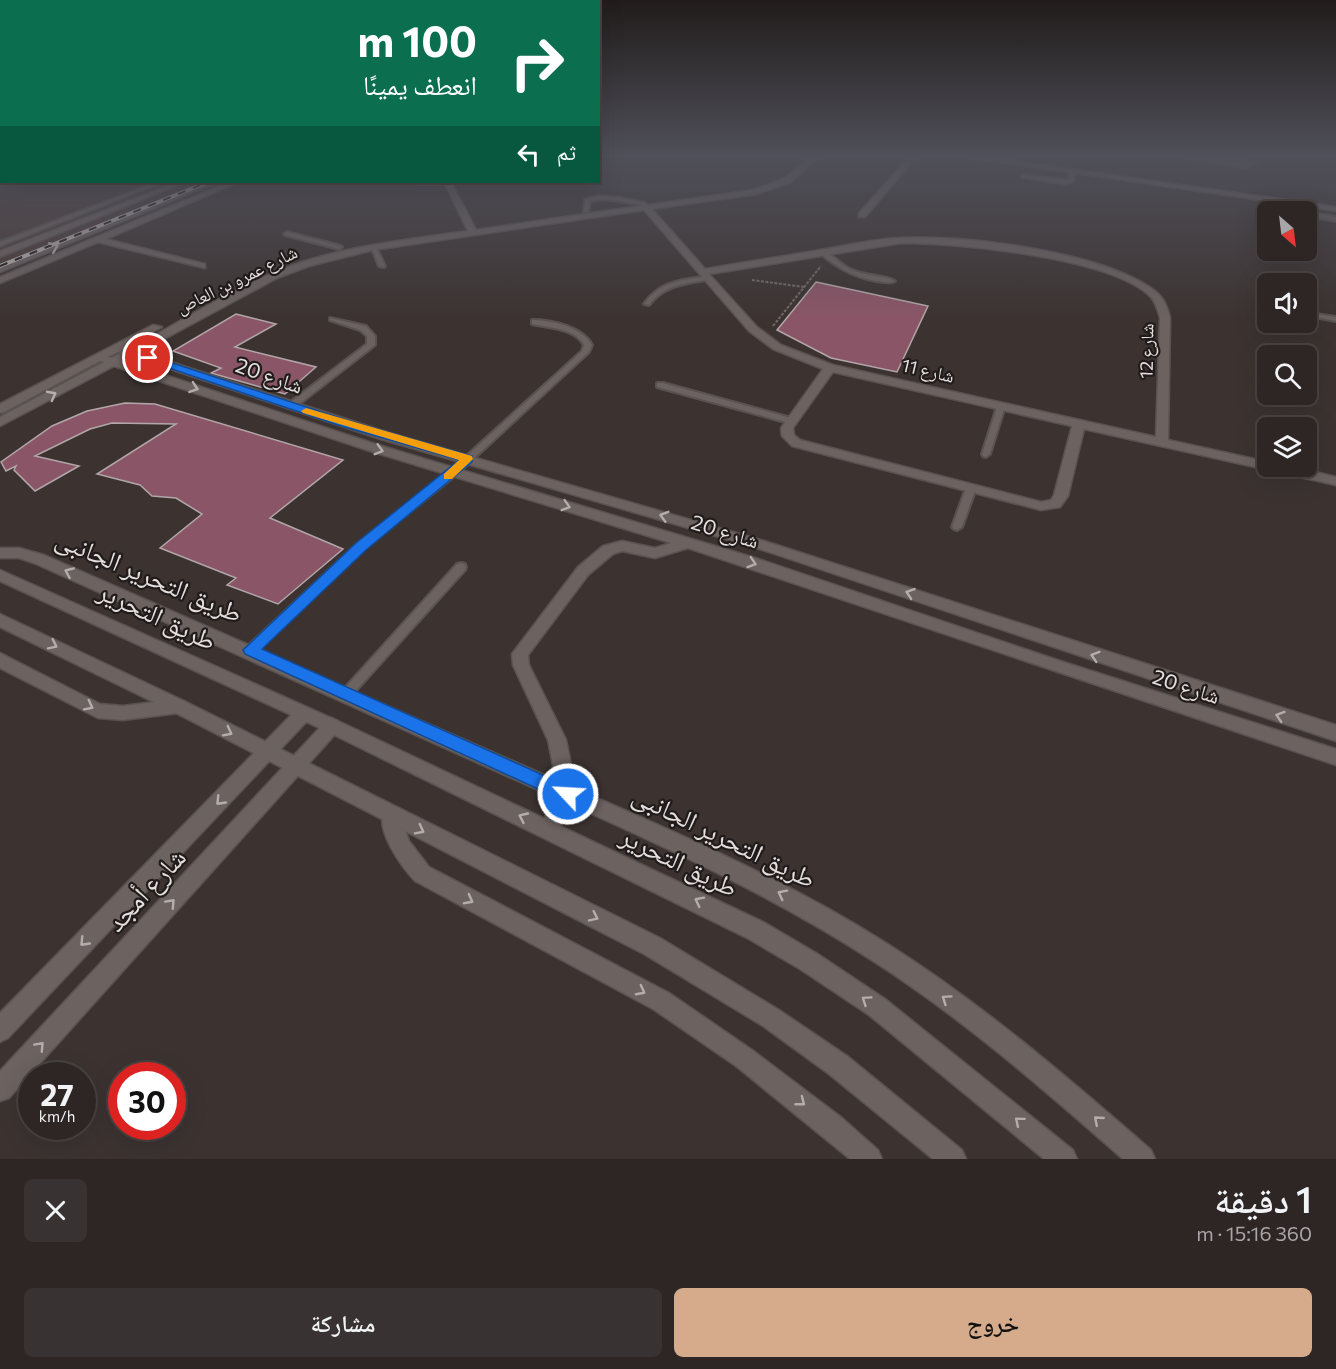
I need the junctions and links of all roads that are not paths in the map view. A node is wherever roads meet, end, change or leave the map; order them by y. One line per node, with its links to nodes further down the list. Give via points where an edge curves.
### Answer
1 (90, 209): 16 (lane)
2 (114, 209): 19 (street)
3 (147, 209): 23 (street, one-way to 3)
4 (169, 209): 15 (street)
5 (461, 209): 13 (street)
6 (609, 209): 13 (street, شارع عمرو بن العاص)
7 (622, 209): 13 (street, شارع عمرو بن العاص)
8 (648, 209): 24 (street, شارع 11)
9 (867, 209): 12 (street)
10 (1335, 211): 11 (lane)
11 (1317, 213)
12 (862, 215)
13 (471, 229): 17 (street, شارع عمرو بن العاص); 18 (street, شارع عمرو بن العاص)
14 (287, 234): 17 (lane)
15 (97, 239): 21 (street); 25 (street)
16 (0, 244)
17 (339, 247): 32 (street, شارع عمرو بن العاص, via 266,270)
18 (373, 248): 22 (lane); 32 (street, شارع عمرو بن العاص, via 274,276)
19 (0, 254)
20 (825, 255): 24 (street, شارع 12); 26 (lane, via 854,275); 41 (street, شارع 12, via 899,240 966,243 1083,263 1134,282 1152,293 1162,305 1165,318)
21 (202, 266)
22 (382, 266)
23 (0, 269)
24 (705, 275): 27 (lane, via 672,284 651,296); 33 (street, شارع 11, via 764,338)
25 (0, 280)
26 (892, 281)
27 (646, 304)
28 (1317, 316): 30 (lane)
29 (332, 319): 35 (lane, via 363,328 371,336 371,345)
30 (1336, 319)
31 (535, 322): 43 (lane, via 580,334 588,345 585,352)
32 (115, 355): 35 (street, شارع 20); 37 (street, شارع عمرو بن العاص); 39 (street, شارع عمرو بن العاص, one-way to 32); 45 (street, شارع 20, one-way to 45, via 327,433)
33 (830, 368): 36 (street, شارع 11); 38 (street)
34 (660, 385): 38 (lane)
35 (291, 406): 43 (street, شارع 20)
36 (1001, 406): 40 (street, شارع 11); 42 (lane)
37 (0, 409)
38 (792, 421): 48 (street, via 787,428 788,436 796,443)
39 (0, 422)
40 (1079, 424): 41 (street, شارع 11); 48 (street, via 1061,496 1054,504 1041,506)
41 (1162, 443): 44 (street, شارع 11)
42 (986, 454)
43 (468, 459): 45 (lane); 61 (street, شارع 20, one-way to 43, via 769,547)
44 (1257, 463)
45 (454, 472): 50 (street, شارع 20, one-way to 50); 55 (lane, via 361,546)
46 (1317, 477): 47 (street, شارع 11)
47 (1336, 481)
48 (971, 488): 49 (lane)
49 (957, 527)
50 (689, 543): 63 (street, شارع 20, one-way to 63); 65 (street, via 655,553 622,546 608,549 583,571 520,654 521,665 557,740)
51 (0, 553): 55 (street, طريق التحرير الجانبى, one-way to 51, via 39,559)
52 (461, 567): 57 (lane)
53 (0, 575): 59 (street, طريق التحرير)
54 (0, 620): 58 (street, one-way to 58)
55 (251, 650): 57 (street, طريق التحرير الجانبى)
56 (0, 660): 58 (street, one-way to 58, via 98,711 123,713)
57 (347, 693): 65 (street, طريق التحرير الجانبى)
58 (178, 706): 62 (street, one-way to 62)
59 (303, 714): 60 (street, طريق التحرير); 62 (street, شارع أمجد)
60 (332, 726): 64 (street, شارع أمجد); 67 (street, طريق التحرير, one-way to 60)
61 (1336, 733)
62 (267, 752): 64 (street); 68 (street, شارع أمجد, one-way to 68)
63 (1336, 757)
64 (296, 767): 66 (street); 69 (street, شارع أمجد, one-way to 64)
65 (568, 794): 67 (street); 73 (street, طريق التحرير الجانبى, one-way to 65, via 983,1026 879,952 722,863)
66 (391, 816): 70 (street, one-way to 70, via 395,838 406,858 422,874 661,1001 744,1058); 71 (street, one-way to 71, via 652,946 727,989 838,1065)
67 (548, 829): 72 (street, طريق التحرير, one-way to 67, via 877,1007 808,962 686,895)
68 (0, 1030)
69 (0, 1089)
70 (869, 1159)
71 (953, 1159)
72 (1064, 1159)
73 (1143, 1159)

